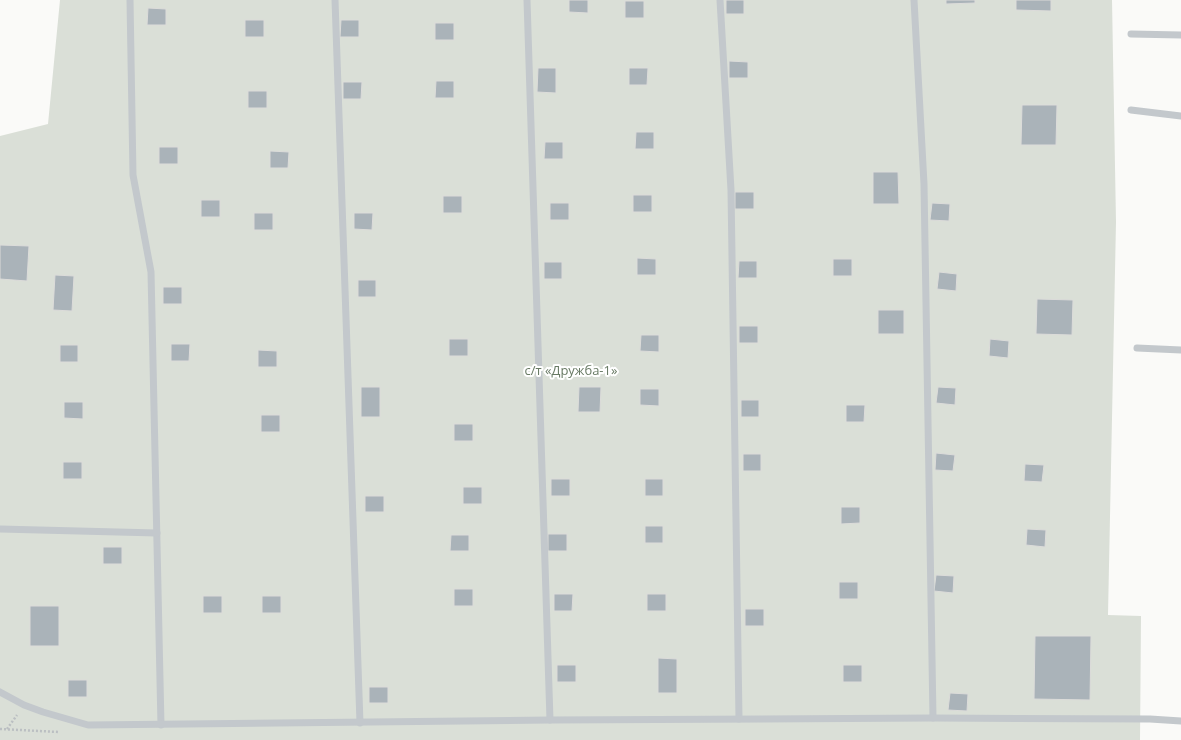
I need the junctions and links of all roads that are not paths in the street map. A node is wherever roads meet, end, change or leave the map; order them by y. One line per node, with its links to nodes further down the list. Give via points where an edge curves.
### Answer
1 (130, 0): 13 (lane, via 133,174 150,272)
2 (335, 0): 19 (lane)
3 (527, 0): 17 (lane)
4 (720, 0): 16 (lane, via 731,190)
5 (914, 0): 15 (lane, via 924,184)
6 (1131, 34): 7 (lane)
7 (1181, 35)
8 (1131, 110): 9 (lane)
9 (1181, 116)
10 (1137, 348): 11 (lane)
11 (1181, 350)
12 (0, 529): 13 (lane)
13 (157, 533): 20 (lane)
14 (0, 692): 20 (lane, via 24,705 88,725)
15 (933, 718): 16 (lane); 18 (lane)
16 (739, 719): 17 (lane)
17 (550, 720): 19 (lane)
18 (1181, 721)
19 (360, 723): 20 (lane)
20 (161, 725)

